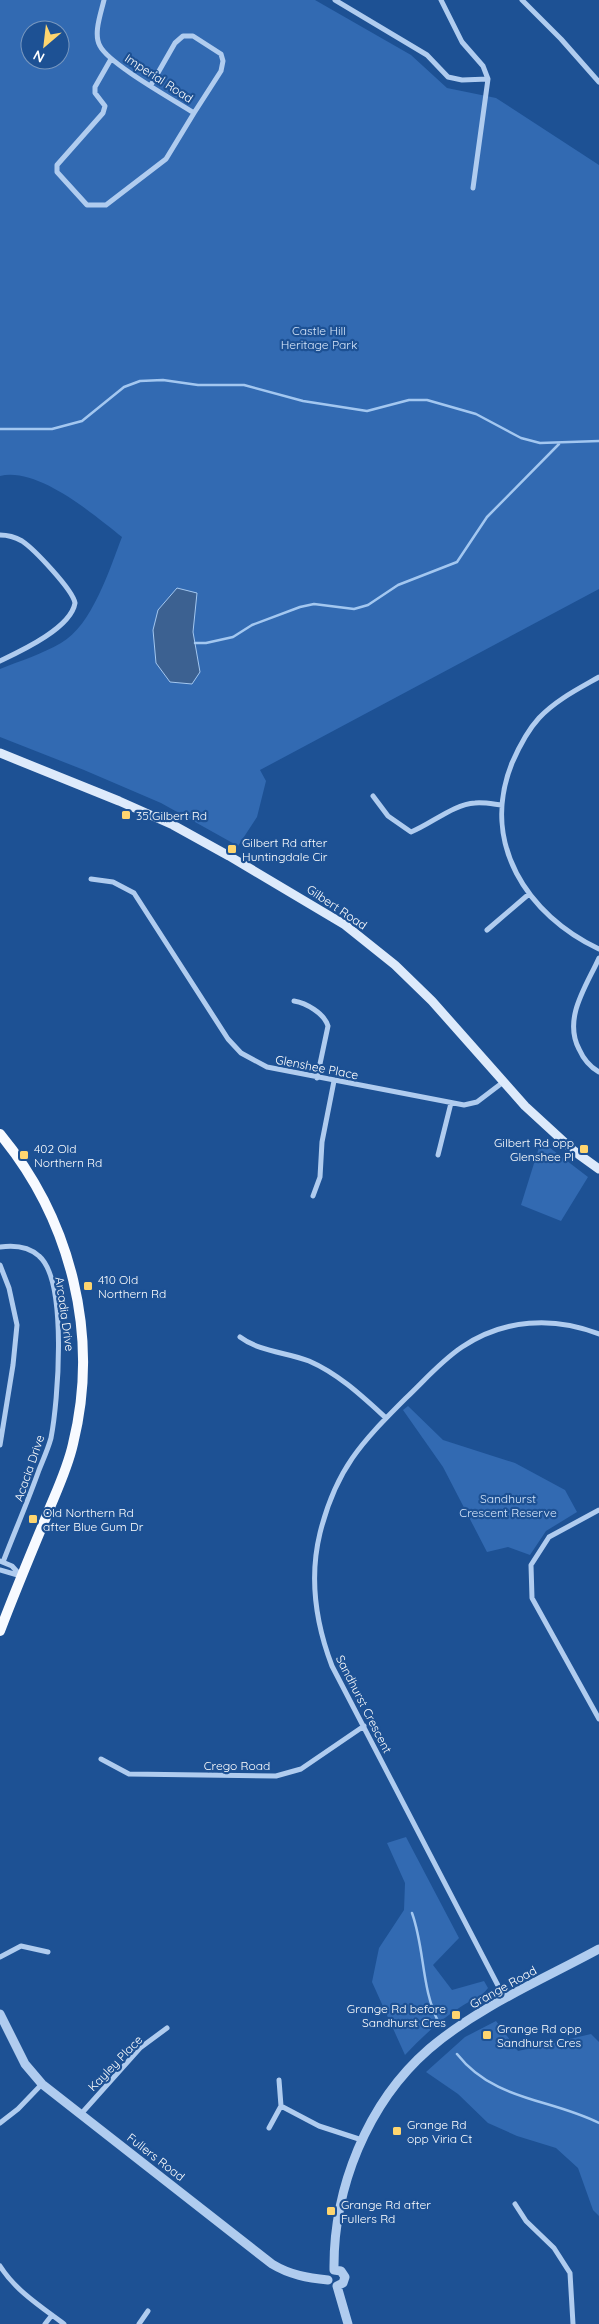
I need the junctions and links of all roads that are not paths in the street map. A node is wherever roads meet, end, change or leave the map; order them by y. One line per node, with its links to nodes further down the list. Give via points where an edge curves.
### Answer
1 (104, 0): 5 (street, Imperial Road, via 99,46)
2 (335, 0): 6 (street, via 427,55 448,77 462,80)
3 (441, 0): 6 (street, via 462,42 483,66)
4 (522, 0): 7 (street)
5 (111, 59): 8 (street, Imperial Road); 9 (street, Imperial Road, via 94,93 105,106 103,113 57,165 57,172 87,204 106,205 166,159)
6 (488, 78): 10 (street)
7 (599, 82)
8 (151, 85): 9 (street, Imperial Road); 9 (street, via 183,36 193,36 221,54 221,71)
9 (194, 113)
10 (473, 188)
11 (0, 535): 12 (street, via 26,544 64,585 75,603 71,615 49,633)
12 (0, 661)
13 (599, 677): 16 (street, via 568,694 539,718 520,744 506,778)
14 (0, 753): 26 (main road, Gilbert Road, via 173,825 345,925 395,965 432,1001)
15 (373, 796): 16 (street, via 388,816 412,832 456,808 474,803)
16 (502, 805): 18 (street, via 509,862)
17 (91, 879): 24 (street, Glenshee Place, via 113,882 139,898 228,1039 241,1053 267,1067)
18 (529, 894): 19 (street); 20 (street, via 557,924)
19 (487, 930)
20 (599, 949)
21 (599, 958): 23 (street, via 572,1022 573,1038 583,1058)
22 (294, 1001): 24 (street, via 310,1007 327,1021)
23 (599, 1072)
24 (318, 1078): 25 (street, Glenshee Place)
25 (334, 1081): 27 (street, Glenshee Place); 31 (street, via 322,1142 320,1177)
26 (502, 1083): 27 (street, Glenshee Place, via 477,1102); 30 (main road, Gilbert Road, via 548,1128)
27 (451, 1104): 29 (street)
28 (0, 1134): 42 (main road, via 40,1191 61,1237 76,1292 84,1367 82,1405 73,1446)
29 (438, 1155)
30 (599, 1169)
31 (313, 1196)
32 (0, 1247): 36 (street, Arcadia Drive, via 27,1248 40,1256 48,1267 54,1290 60,1357)
33 (0, 1265): 38 (street, via 17,1325)
34 (599, 1334): 37 (street, Sandhurst Crescent, via 572,1324 544,1321 516,1324 487,1333 441,1364)
35 (240, 1337): 37 (street, via 250,1344 309,1361 353,1387)
36 (55, 1406): 40 (street, Acacia Drive, via 50,1439 22,1519)
37 (386, 1418): 45 (street, Sandhurst Crescent, via 369,1435 344,1470 325,1516 316,1558 316,1607 325,1647)
38 (0, 1444)
39 (599, 1510): 44 (street, via 549,1537 532,1565 532,1598)
40 (1, 1562): 42 (street, via 12,1566)
41 (0, 1570): 42 (street)
42 (21, 1576): 43 (main road)
43 (0, 1631)
44 (599, 1719)
45 (364, 1726): 46 (street, Crego Road, via 301,1769 276,1776 129,1774); 50 (street, Sandhurst Crescent)
46 (101, 1759)
47 (599, 1949): 50 (street, Grange Road)
48 (48, 1952): 49 (street, via 20,1946)
49 (0, 1957)
50 (505, 1999): 59 (street, Grange Road, via 428,2050 381,2105)
51 (0, 2014): 54 (street, Fullers Road, via 25,2064)
52 (167, 2028): 56 (street, Kayley Place, via 140,2048)
53 (279, 2080): 55 (street)
54 (42, 2084): 56 (street, Fullers Road); 57 (street)
55 (281, 2106): 58 (street); 59 (street, via 319,2126)
56 (81, 2114): 63 (street, Fullers Road, via 272,2264 299,2276)
57 (0, 2123)
58 (269, 2128)
59 (362, 2140): 62 (street, Grange Road, via 343,2196 334,2248)
60 (516, 2204): 71 (street, via 526,2221 554,2248 570,2273)
61 (0, 2266): 66 (street, via 27,2296)
62 (334, 2270): 63 (street); 64 (street, via 341,2271 345,2277 344,2283)
63 (328, 2280): 64 (street)
64 (338, 2286): 70 (street)
65 (148, 2311): 69 (street)
66 (52, 2315): 67 (street); 68 (street)
67 (45, 2324)
68 (64, 2324)
69 (138, 2324)
70 (348, 2324)
71 (574, 2324)

